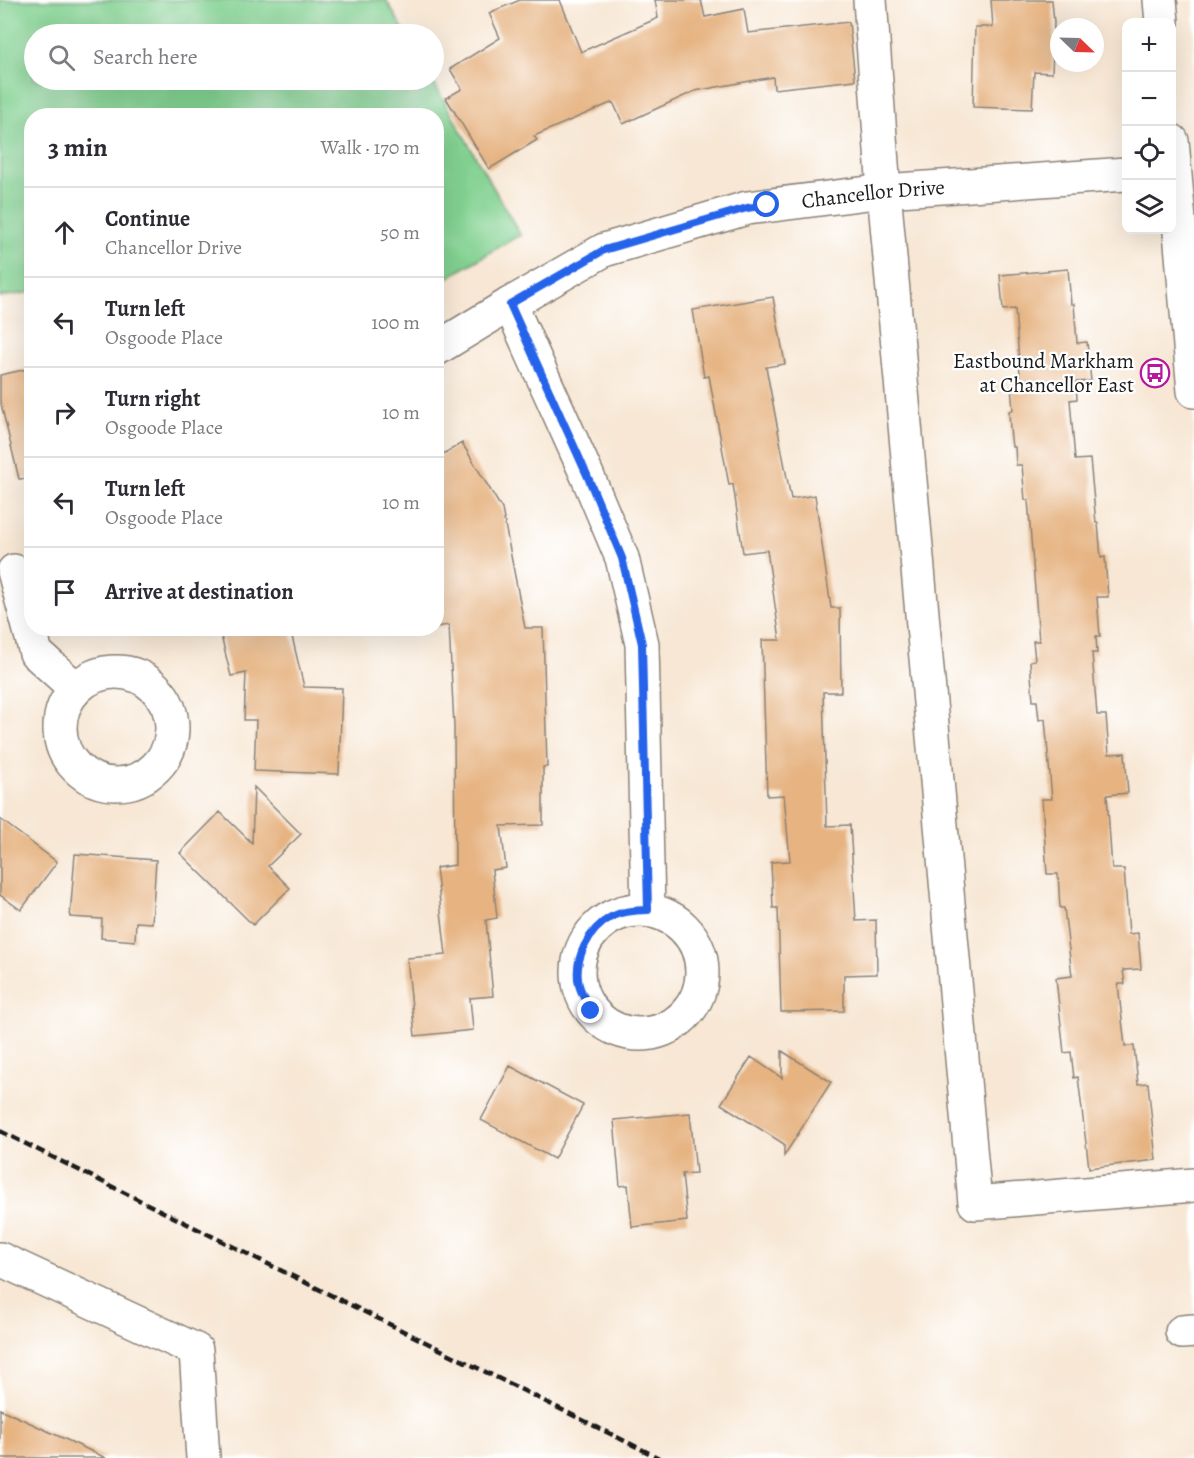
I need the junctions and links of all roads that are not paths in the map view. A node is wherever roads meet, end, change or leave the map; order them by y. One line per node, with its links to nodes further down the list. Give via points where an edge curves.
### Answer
1 (870, 0): 6 (street)
2 (1160, 0): 3 (street)
3 (1162, 18)
4 (1178, 163): 9 (street)
5 (1122, 174): 6 (street, Chancellor Drive)
6 (884, 190): 7 (street, Chancellor Drive, via 747,208 604,250); 15 (street, via 975,1203)
7 (510, 304): 8 (street, Chancellor Drive); 14 (street, via 622,558 642,644)
8 (444, 344)
9 (1194, 391)
10 (15, 569): 11 (street)
11 (24, 605)
12 (32, 636): 13 (street, via 36,653)
13 (75, 688)
14 (648, 910)
15 (1194, 1185)
16 (0, 1258): 17 (street, via 196,1350)
17 (203, 1458)

